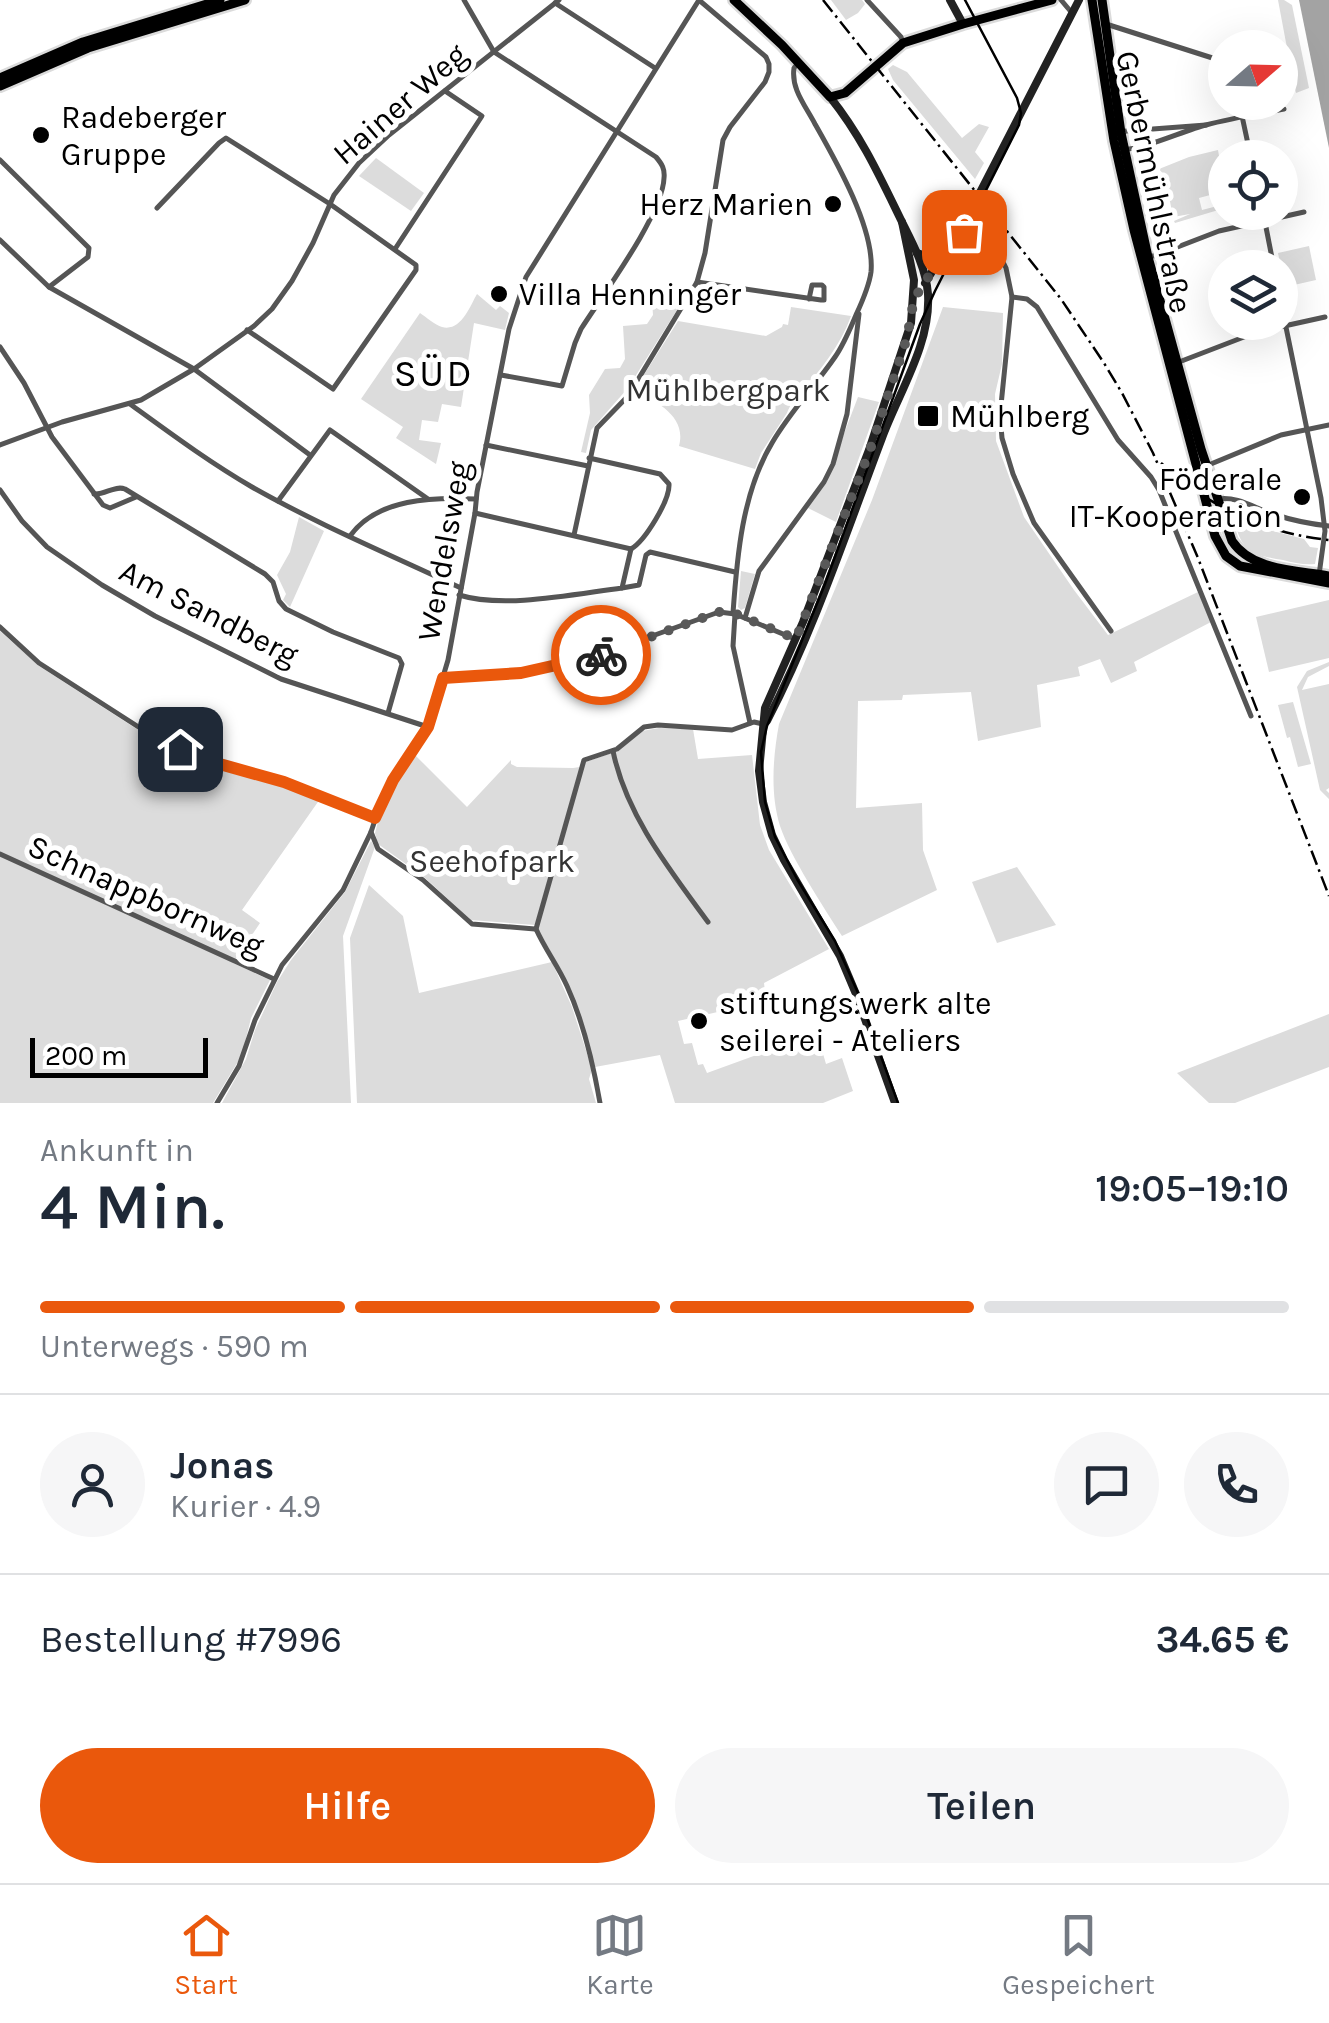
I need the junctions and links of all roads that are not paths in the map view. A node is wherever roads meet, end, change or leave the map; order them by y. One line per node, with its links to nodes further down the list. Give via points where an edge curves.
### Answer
1 (220, 0): 22 (main road, via 83,42)
2 (245, 0): 23 (main road, via 88,48)
3 (464, 0): 18 (street)
4 (699, 0): 21 (street, Wendelsweg); 47 (street, via 766,57 769,67 723,140)
5 (734, 0): 20 (main road)
6 (867, 0): 17 (street)
7 (950, 0): 15 (main road)
8 (1051, 0): 15 (main road)
9 (1061, 0): 14 (street)
10 (1079, 0): 14 (main road)
11 (1092, 0): 31 (main road, Gerbermühlstraße)
12 (1102, 0): 16 (main road, Gerbermühlstraße)
13 (557, 2): 18 (street, Hainer Weg); 21 (street)
14 (1072, 14): 39 (main road)
15 (963, 24): 17 (main road)
16 (1106, 24): 19 (street); 31 (main road, Gerbermühlstraße)
17 (903, 43): 25 (main road)
18 (494, 52): 24 (street, Hainer Weg); 30 (street)
19 (1208, 57)
20 (799, 62): 26 (main road); 52 (street, via 795,88 845,178 869,241 871,275)
21 (655, 68): 30 (street, Wendelsweg)
22 (0, 78)
23 (0, 86)
24 (445, 91): 34 (street, Hainer Weg, via 372,150); 42 (street, via 482,116)
25 (845, 93): 26 (main road); 27 (main road)
26 (830, 97): 27 (main road)
27 (842, 112): 38 (main road)
28 (1228, 120): 29 (street)
29 (1206, 125): 31 (street, via 1131,130); 32 (street)
30 (617, 131): 61 (street, Wendelsweg, via 526,277); 61 (street, via 661,162 660,198 581,329 562,386)
31 (1118, 137): 32 (main road, Gerbermühlstraße); 45 (main road, Gerbermühlstraße)
32 (1124, 149): 45 (main road, Gerbermühlstraße)
33 (0, 160): 48 (street, via 90,248 88,257)
34 (330, 204): 35 (street, via 224,138); 42 (street); 55 (street, Hainer Weg, via 292,281)
35 (157, 208)
36 (1304, 212): 37 (street)
37 (1298, 213)
38 (902, 222): 43 (main road); 51 (main road)
39 (960, 228): 44 (main road); 49 (street, via 1002,258)
40 (1225, 230): 45 (street)
41 (0, 240): 48 (street)
42 (395, 248): 55 (street, via 416,270 333,390)
43 (917, 253): 44 (main road); 46 (main road)
44 (943, 254): 46 (main road)
45 (1144, 255): 59 (main road, Gerbermühlstraße)
46 (926, 281): 51 (main road); 63 (main road, via 923,335)
47 (698, 282): 50 (street); 71 (street, via 628,396 597,428)
48 (50, 286): 60 (street)
49 (1012, 297): 96 (street, via 1000,404 1004,446 1034,523); 100 (street, via 1036,307 1118,440 1159,490)
50 (809, 299)
51 (914, 299): 62 (main road)
52 (859, 307): 89 (street, via 838,352 764,457); 94 (street, via 837,453 760,571)
53 (1325, 317): 54 (street)
54 (1298, 323)
55 (247, 330): 60 (street, Hainer Weg)
56 (1233, 340): 59 (street)
57 (1289, 340): 67 (street)
58 (0, 348): 66 (street)
59 (1172, 360): 72 (main road, Gerbermühlstraße); 74 (main road, Gerbermühlstraße)
60 (194, 369): 64 (street, Hainer Weg); 70 (street)
61 (500, 375): 69 (street, Wendelsweg)
62 (887, 399): 63 (main road); 97 (main road)
63 (897, 403): 97 (main road)
64 (130, 404): 66 (street, Hainer Weg); 81 (street)
65 (1329, 425): 67 (street)
66 (47, 427): 68 (street, Hainer Weg); 76 (street)
67 (1307, 429): 74 (street); 83 (street)
68 (0, 445)
69 (486, 445): 73 (street); 78 (street, Wendelsweg)
70 (310, 454): 80 (street, via 330,430); 81 (street)
71 (590, 458): 73 (street); 88 (street, via 660,474 669,484 666,500)
72 (1194, 460): 74 (street); 86 (main road, Gerbermühlstraße)
73 (588, 466): 85 (street)
74 (1206, 466): 79 (main road, Gerbermühlstraße)
75 (0, 490): 99 (street, Am Sandberg, via 47,547 102,586 280,679)
76 (94, 494): 77 (street, via 122,488); 77 (street, via 107,508)
77 (136, 497): 99 (street, via 265,574 286,608 399,658)
78 (476, 498): 80 (street); 82 (street, Wendelsweg)
79 (1218, 498): 83 (street); 87 (main road, Gerbermühlstraße)
80 (428, 500): 84 (street, via 370,517)
81 (278, 502): 84 (street)
82 (475, 512): 85 (street); 92 (street, Wendelsweg)
83 (1327, 526): 90 (street)
84 (350, 536): 92 (street)
85 (574, 536): 88 (street)
86 (1215, 536): 87 (main road, via 1226,545); 90 (main road, via 1240,566)
87 (1232, 540): 90 (main road, via 1254,562)
88 (631, 549): 91 (street)
89 (736, 572): 91 (street, via 648,552 639,584); 93 (street)
90 (1325, 579)
91 (622, 588): 92 (street, via 529,599)
92 (460, 591): 98 (street, Wendelsweg)
93 (734, 614): 94 (street); 98 (street, via 710,614 566,664); 101 (street, via 732,642)
94 (745, 618): 97 (street)
95 (0, 627): 105 (street, via 39,663 150,735)
96 (1110, 631)
97 (799, 641): 102 (main road)
98 (443, 678): 103 (street, Wendelsweg)
99 (388, 713): 103 (street, Am Sandberg)
100 (1251, 716)
101 (750, 723): 102 (street); 104 (street, via 732,730 644,727)
102 (765, 725): 113 (main road, via 760,771 770,828 840,956)
103 (428, 727): 105 (street, Wendelsweg)
104 (612, 751): 108 (street, via 640,820); 109 (street, via 582,764)
105 (375, 818): 106 (street, Wendelsweg)
106 (371, 832): 109 (street, via 378,849 472,924); 110 (street, Wendelsweg, via 343,890)
107 (0, 854): 110 (street, Schnappbornweg)
108 (708, 922)
109 (536, 929): 112 (street, via 575,1004)
110 (274, 979): 111 (street, Wendelsweg)
111 (218, 1103)
112 (600, 1103)
113 (896, 1103)

